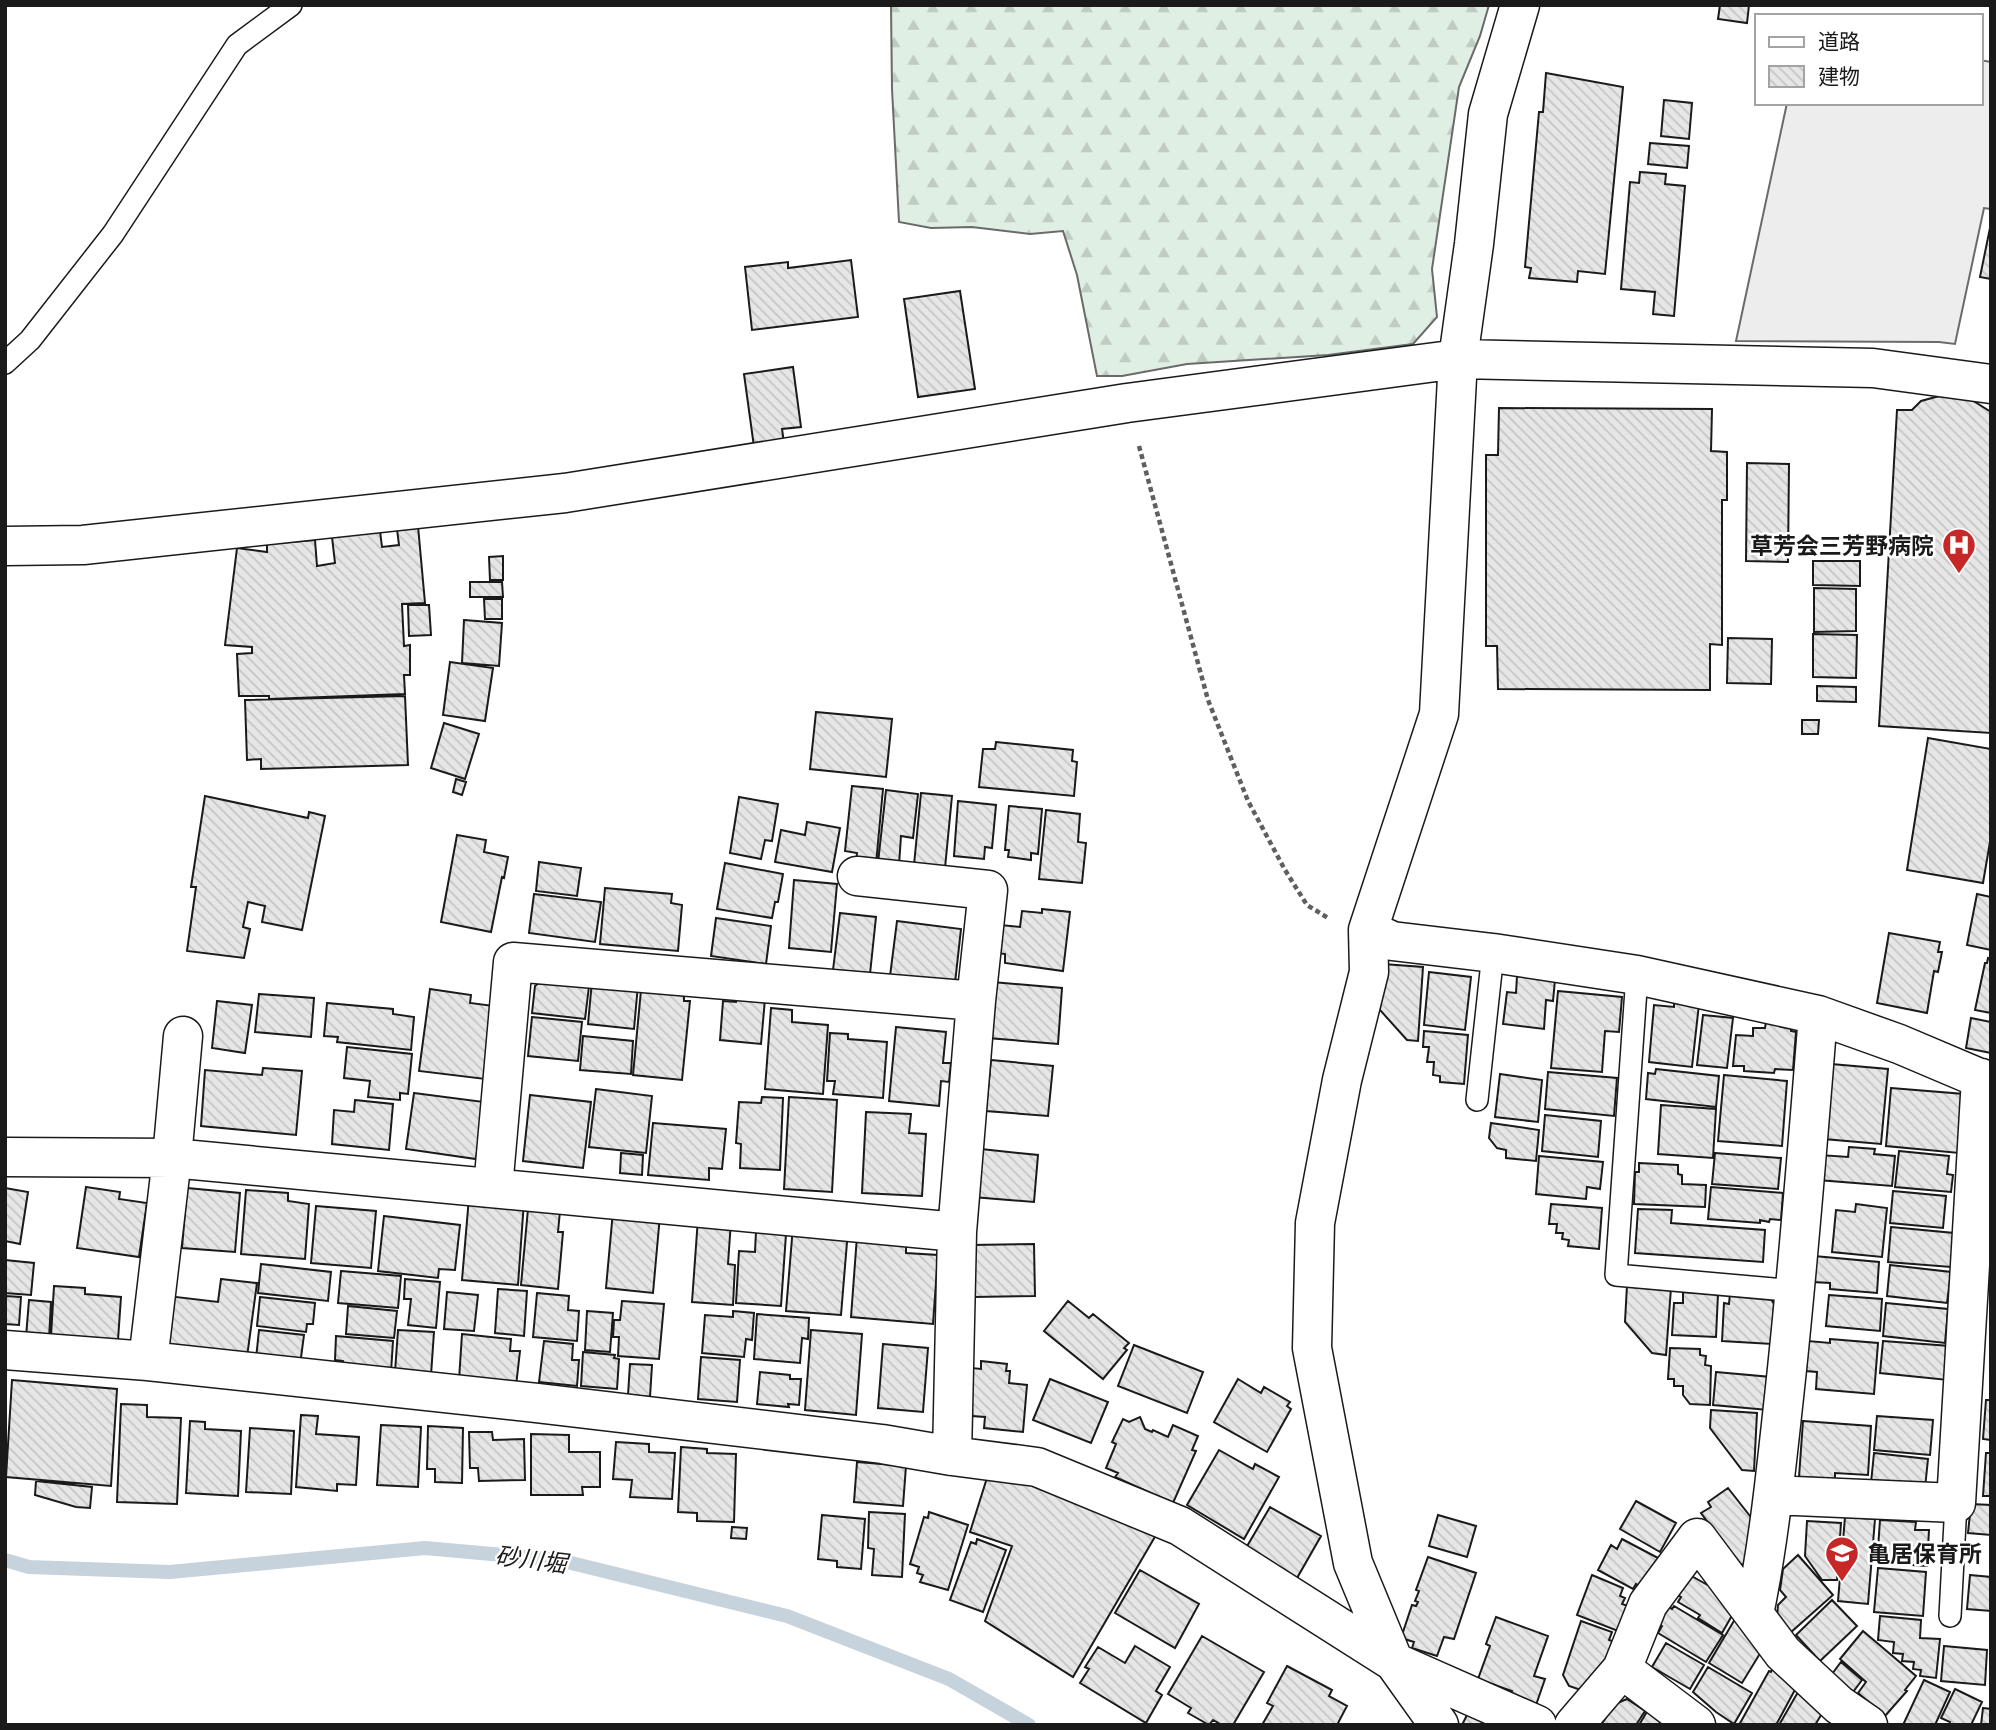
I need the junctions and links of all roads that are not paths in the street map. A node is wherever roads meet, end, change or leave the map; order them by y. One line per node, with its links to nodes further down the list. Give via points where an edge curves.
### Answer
1 (291, 5): 4 (lane, via 237,45 113,234 30,340)
2 (1520, 5): 3 (street, via 1488,114)
3 (1458, 359): 5 (street, via 1873,368); 6 (street, via 1127,403 565,493 82,545); 8 (street, via 1439,714)
4 (5, 363)
5 (1991, 384)
6 (5, 547)
7 (857, 876): 11 (street, via 988,890)
8 (1368, 930): 9 (street, via 1392,941); 28 (street, via 1369,972 1342,1080 1315,1223 1312,1348 1353,1563)
9 (1493, 953): 10 (street); 15 (lane)
10 (1637, 975): 12 (street); 20 (lane, via 1616,1275)
11 (976, 1001): 18 (street, via 513,961); 19 (street)
12 (1818, 1015): 14 (street); 20 (street)
13 (183, 1036): 17 (street)
14 (1986, 1081): 25 (street)
15 (1477, 1100)
16 (5, 1157): 17 (street)
17 (172, 1158): 18 (street); 22 (street)
18 (493, 1188): 19 (street)
19 (957, 1231): 23 (street)
20 (1796, 1291): 24 (street)
21 (5, 1350): 22 (street)
22 (148, 1361): 23 (street, via 551,1404)
23 (952, 1456): 28 (street, via 1037,1467 1180,1526)
24 (1773, 1495): 25 (street); 26 (street)
25 (1956, 1503): 27 (lane)
26 (1754, 1614): 29 (street, via 1697,1538 1648,1604); 34 (street, via 1783,1653)
27 (1950, 1616)
28 (1394, 1662): 30 (street); 31 (street)
29 (1622, 1669): 32 (street); 33 (street)
30 (1439, 1725)
31 (1537, 1725)
32 (1574, 1725)
33 (1696, 1725)
34 (1868, 1725)

